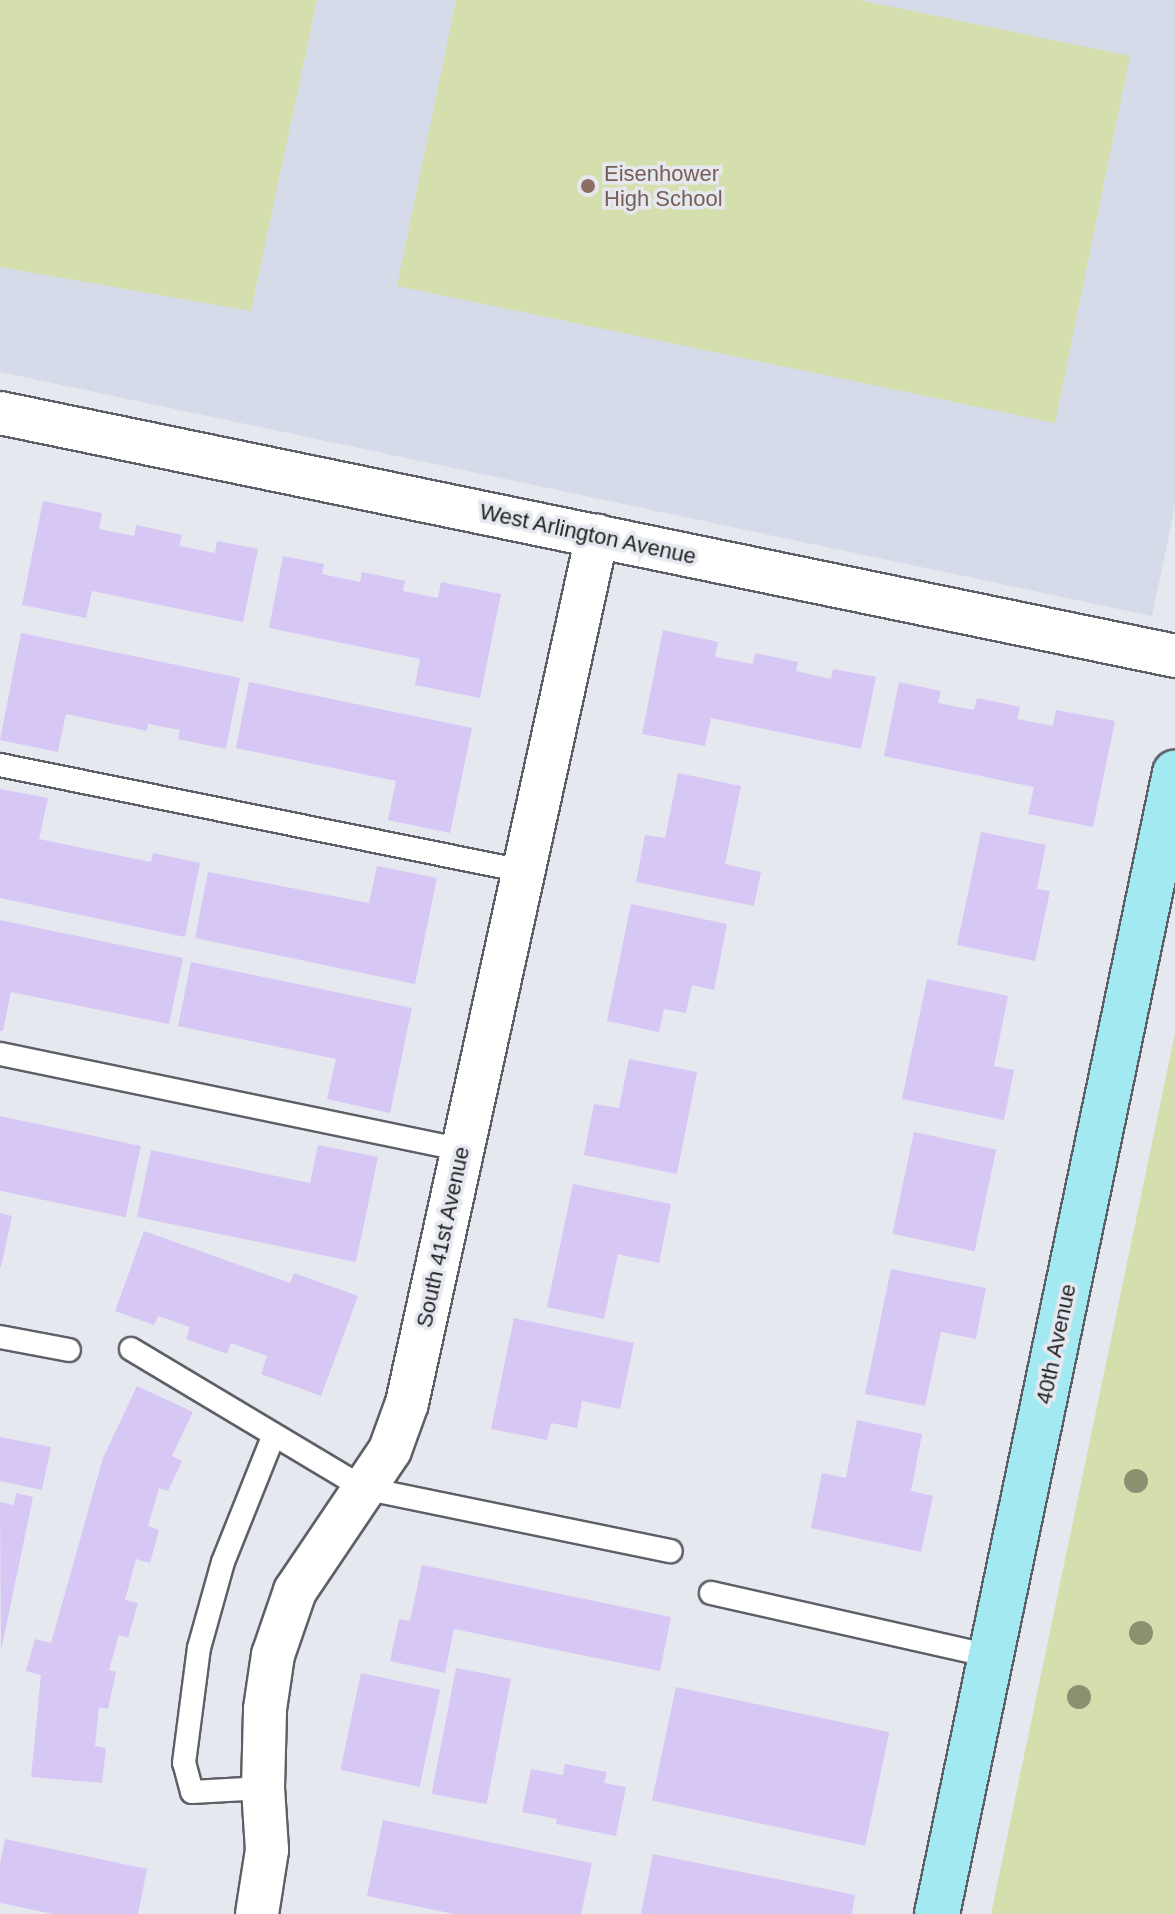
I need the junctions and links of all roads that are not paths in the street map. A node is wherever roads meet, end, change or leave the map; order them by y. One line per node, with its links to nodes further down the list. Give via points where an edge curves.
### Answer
1 (1, 415): 2 (street, West Arlington Avenue)
2 (597, 536): 3 (street, West Arlington Avenue); 6 (street, South 41st Avenue)
3 (1175, 656)
4 (0, 765): 6 (lane)
5 (1175, 773): 16 (main road, 40th Avenue)
6 (523, 871): 8 (street, South 41st Avenue)
7 (0, 1054): 8 (lane)
8 (462, 1150): 13 (street, South 41st Avenue, via 407,1403 390,1450)
9 (0, 1337): 11 (lane)
10 (131, 1349): 12 (lane)
11 (69, 1350)
12 (273, 1437): 13 (lane); 17 (lane, via 223,1562 199,1648 184,1763 192,1792)
13 (363, 1488): 14 (lane); 17 (street, South 41st Avenue, via 295,1591 273,1655)
14 (671, 1551)
15 (711, 1593): 16 (lane)
16 (991, 1656): 19 (main road, 40th Avenue)
17 (263, 1788): 18 (street, South 41st Avenue, via 267,1850)
18 (257, 1914)
19 (937, 1914)

